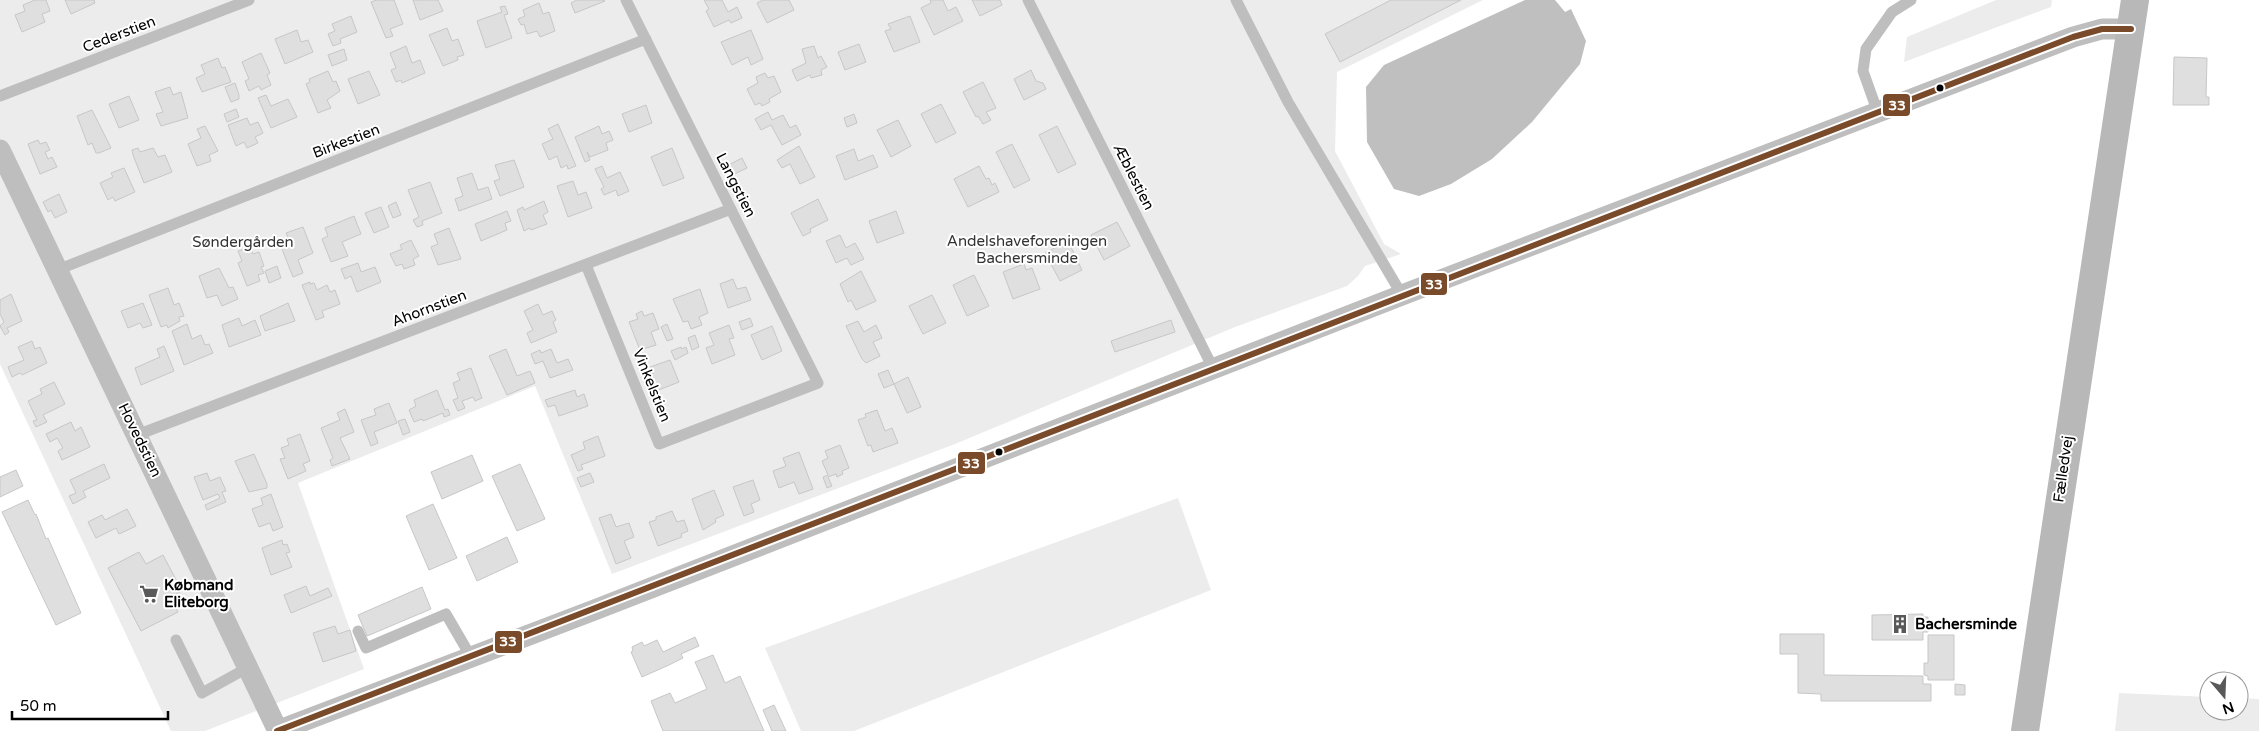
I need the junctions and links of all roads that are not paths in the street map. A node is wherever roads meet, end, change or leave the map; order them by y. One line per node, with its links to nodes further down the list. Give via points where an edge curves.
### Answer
1 (249, 0): 9 (lane, Cederstien)
2 (626, 0): 8 (lane, Langstien)
3 (1028, 0): 16 (lane, Æblestien)
4 (1236, 0): 15 (lane, via 1288,102)
5 (1911, 0): 10 (lane, via 1892,12 1866,50 1863,71)
6 (2135, 0): 7 (street, Fælledvej)
7 (2131, 29): 10 (street, via 2091,31); 24 (street, Fælledvej)
8 (646, 39): 12 (lane, Langstien); 14 (lane, Birkestien)
9 (0, 96)
10 (1878, 113): 15 (street)
11 (0, 150): 14 (street, Hovedstien)
12 (731, 209): 13 (lane, Ahornstien); 17 (lane, Langstien)
13 (586, 265): 17 (lane, Vinkelstien, via 660,444); 18 (lane, Ahornstien)
14 (57, 270): 18 (street, Hovedstien)
15 (1402, 295): 16 (street)
16 (1213, 368): 21 (street)
17 (818, 383)
18 (137, 435): 22 (street, Hovedstien)
19 (358, 631): 21 (lane, via 366,648 446,614)
20 (176, 640): 22 (lane, via 202,693)
21 (471, 657): 23 (street)
22 (250, 667): 23 (street, Hovedstien)
23 (278, 731)
24 (2024, 731)

